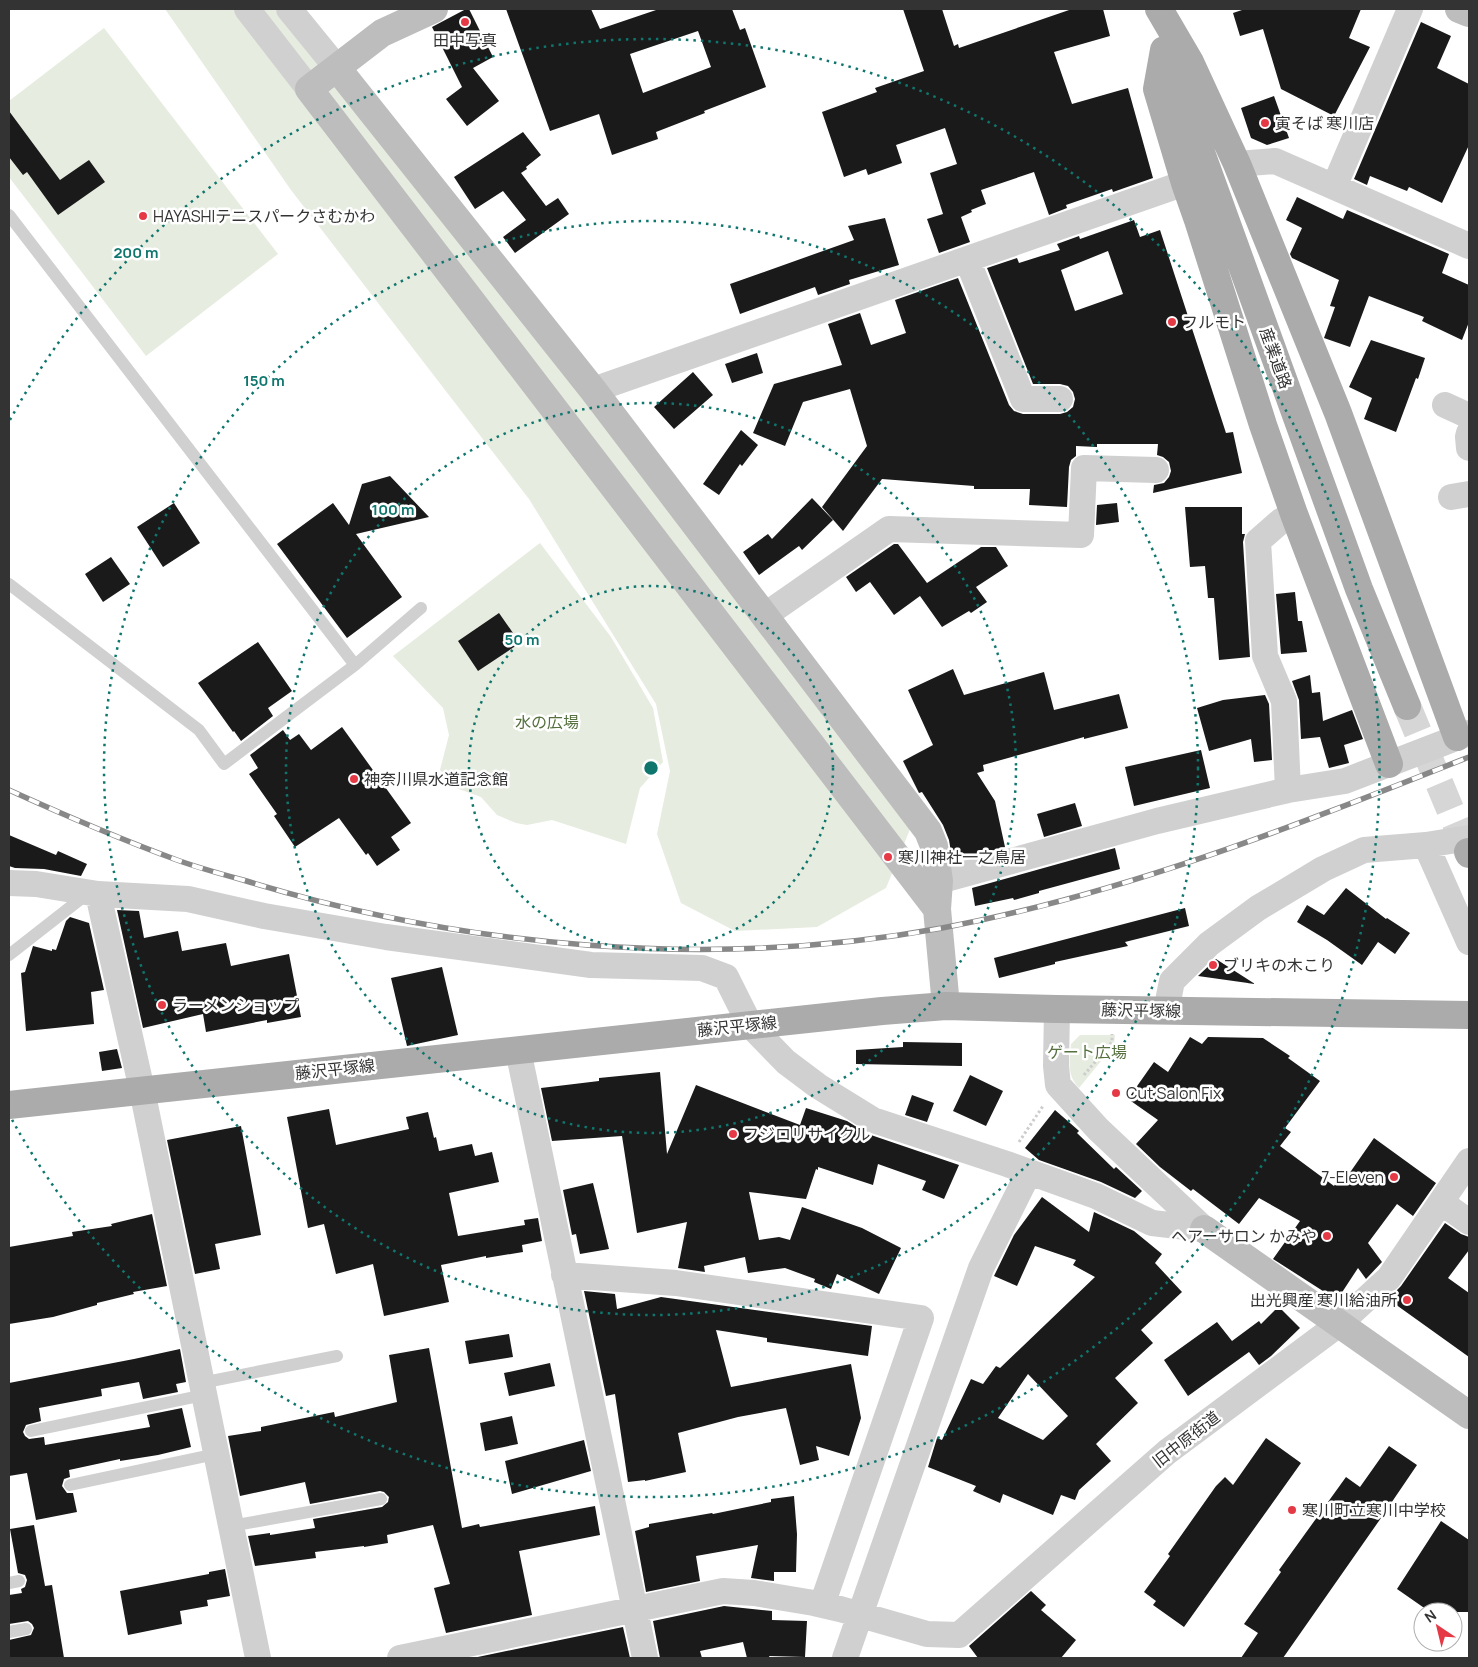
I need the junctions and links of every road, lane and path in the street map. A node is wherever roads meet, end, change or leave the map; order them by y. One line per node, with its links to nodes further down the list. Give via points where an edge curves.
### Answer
1 (247, 9): 11 (street)
2 (289, 9): 10 (street)
3 (434, 9): 10 (street, via 382,33)
4 (1148, 9): 9 (main road, 産業道路)
5 (1159, 9): 12 (main road, via 1190,62)
6 (1410, 9): 14 (street)
7 (1459, 9): 8 (street)
8 (1469, 13)
9 (1164, 50): 13 (main road, via 1158,89); 30 (main road, 産業道路, via 1360,589)
10 (337, 68): 11 (street); 18 (street)
11 (309, 89): 37 (street)
12 (1237, 164): 14 (street, via 1275,161); 31 (main road, via 1338,412)
13 (1185, 183): 17 (street); 25 (main road)
14 (1334, 188): 16 (street)
15 (9, 214): 29 (lane)
16 (1469, 246)
17 (967, 259): 18 (street); 19 (street, via 1023,399)
18 (593, 390): 28 (street)
19 (1060, 398)
20 (1445, 405): 21 (street)
21 (1469, 416)
22 (1469, 433): 23 (street)
23 (1469, 448)
24 (1156, 470): 28 (street, via 1084,468 1081,534 889,529)
25 (1294, 514): 32 (main road); 33 (street, via 1258,541 1265,656 1284,701)
26 (9, 584): 29 (lane, via 200,730 224,764)
27 (421, 608): 29 (lane)
28 (764, 616): 35 (street, via 928,832)
29 (355, 665)
30 (1407, 706)
31 (1463, 735): 32 (street)
32 (1390, 764): 33 (street, via 1344,781)
33 (1288, 790): 38 (street, via 1157,821)
34 (1426, 845): 36 (street); 42 (street); 46 (street, via 1364,850 1323,869 1258,908 1209,944 1172,981)
35 (934, 846): 37 (street, via 922,865); 38 (street)
36 (1469, 848)
37 (905, 867): 41 (street)
38 (939, 881): 41 (street)
39 (9, 883): 40 (street)
40 (94, 894): 43 (lane); 48 (street, via 188,899 386,937 591,965 702,968 726,978); 51 (street)
41 (937, 909): 44 (street)
42 (1469, 942)
43 (9, 954)
44 (946, 1006): 45 (main road, 藤沢平塚線); 48 (main road, 藤沢平塚線)
45 (1057, 1009): 46 (main road, 藤沢平塚線); 52 (street, via 1056,1066)
46 (1166, 1010): 47 (main road, 藤沢平塚線)
47 (1469, 1015)
48 (750, 1025): 50 (main road, 藤沢平塚線); 56 (street, via 786,1062 873,1120)
49 (1112, 1031): 52 (path, via 1112,1042)
50 (518, 1050): 51 (main road, 藤沢平塚線); 60 (street)
51 (142, 1090): 53 (main road, 藤沢平塚線); 63 (street)
52 (1062, 1090): 54 (path, via 1030,1122); 59 (street, via 1098,1129)
53 (9, 1104)
54 (1015, 1149)
55 (1469, 1162): 57 (street, 旧中原街道)
56 (1029, 1172): 59 (street, via 1096,1196 1152,1223); 72 (street, via 981,1268)
57 (1441, 1202): 58 (street); 61 (street, 旧中原街道, via 1389,1278)
58 (1469, 1222)
59 (1204, 1229): 61 (street)
60 (564, 1275): 70 (street, via 676,1283 921,1318); 71 (street)
61 (1339, 1324): 64 (street); 72 (street, 旧中原街道, via 1167,1452 959,1635 927,1634)
62 (337, 1356): 63 (lane)
63 (203, 1389): 65 (lane); 66 (street)
64 (1469, 1415)
65 (30, 1431)
66 (216, 1454): 67 (lane); 69 (street)
67 (70, 1485)
68 (381, 1499): 69 (lane)
69 (230, 1526): 75 (street)
70 (822, 1605): 71 (street, 旧中原街道, via 723,1591); 72 (street, 旧中原街道)
71 (634, 1609): 76 (street, 旧中原街道); 77 (street)
72 (860, 1614): 78 (street)
73 (26, 1629): 74 (lane)
74 (9, 1632)
75 (258, 1658)
76 (400, 1658)
77 (644, 1658)
78 (845, 1658)

